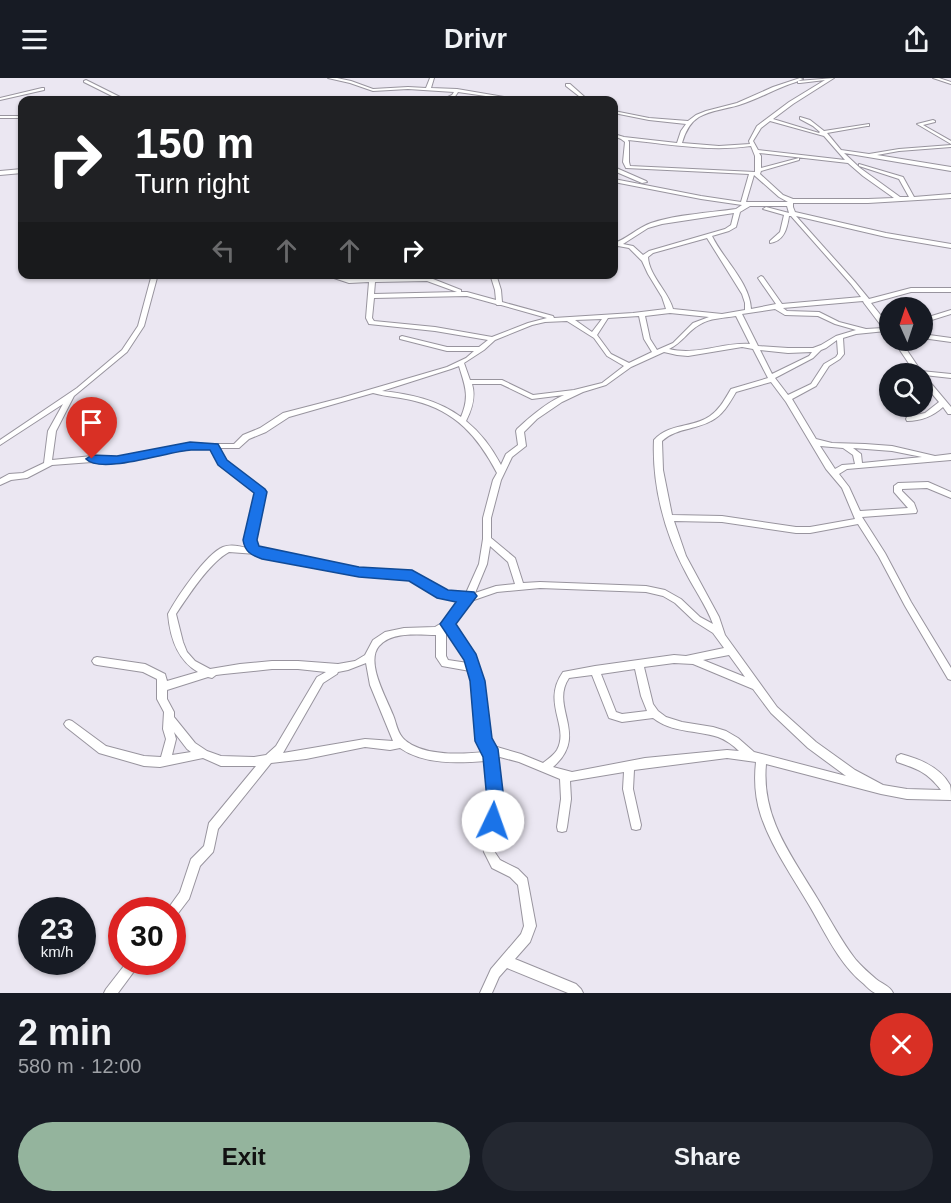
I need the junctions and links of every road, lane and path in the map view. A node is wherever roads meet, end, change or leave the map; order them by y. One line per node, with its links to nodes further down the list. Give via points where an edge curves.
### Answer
1 (330, 78): 11 (street)
2 (432, 78): 14 (street)
3 (815, 78): 7 (street)
4 (935, 78): 10 (street)
5 (946, 78): 10 (street)
6 (364, 79): 11 (street)
7 (830, 79): 8 (street); 20 (street)
8 (800, 80): 20 (street, via 797,90); 28 (street, via 707,112)
9 (86, 81): 16 (street)
10 (951, 82)
11 (354, 83): 14 (street, via 373,90)
12 (568, 85): 19 (street)
13 (42, 89): 21 (street)
14 (428, 89): 15 (street)
15 (457, 90): 17 (street); 18 (street)
16 (114, 96)
17 (454, 96)
18 (502, 96)
19 (581, 96)
20 (802, 98): 26 (street)
21 (0, 99)
22 (618, 113): 28 (street)
23 (0, 117): 24 (street)
24 (18, 117)
25 (802, 118): 31 (street, via 815,123)
26 (771, 120): 31 (street); 36 (street, via 759,127)
27 (933, 122): 35 (street, via 920,124)
28 (690, 123): 34 (street)
29 (867, 125): 31 (street)
30 (618, 134): 33 (street)
31 (823, 134): 38 (street)
32 (618, 138): 33 (street)
33 (622, 138): 34 (street); 46 (street, via 627,142)
34 (679, 144): 36 (street, via 714,148)
35 (951, 144): 40 (street)
36 (751, 145): 37 (street)
37 (756, 151): 41 (street); 53 (street)
38 (840, 151): 39 (street); 42 (street)
39 (855, 154): 40 (street); 45 (street)
40 (864, 156): 48 (street)
41 (803, 158): 43 (street); 53 (street)
42 (846, 158): 43 (street); 44 (street)
43 (833, 160): 44 (street)
44 (851, 162): 54 (street)
45 (861, 165): 54 (street); 58 (street, via 901,178)
46 (628, 167): 47 (street); 52 (street)
47 (618, 168)
48 (951, 169)
49 (2, 171): 50 (street)
50 (18, 171)
51 (618, 171): 56 (street)
52 (752, 172): 53 (street); 61 (street)
53 (759, 172): 60 (street, via 780,198)
54 (864, 172): 59 (street)
55 (618, 181): 56 (street)
56 (653, 187): 61 (street)
57 (951, 196): 58 (street)
58 (912, 198): 59 (street)
59 (899, 199): 60 (street)
60 (791, 202): 61 (street); 63 (street)
61 (747, 205): 62 (street); 63 (street)
62 (737, 211): 64 (street, via 734,226); 66 (street, via 658,223)
63 (791, 214): 65 (street, via 783,233); 68 (street); 79 (street)
64 (709, 236): 69 (street, via 651,252); 83 (street, via 744,291)
65 (772, 242)
66 (618, 243)
67 (618, 245): 69 (street, via 631,248)
68 (951, 246)
69 (643, 259): 82 (street, via 663,291)
70 (761, 278): 81 (street)
71 (153, 279): 114 (street, via 147,309 132,342 98,376)
72 (340, 279): 75 (street)
73 (370, 279): 75 (street)
74 (495, 279): 80 (street)
75 (372, 282): 77 (street, via 428,279); 78 (street)
76 (951, 290): 79 (street, via 911,290)
77 (467, 294): 78 (street); 80 (street)
78 (372, 296): 99 (street, via 369,318 377,326 435,329)
79 (866, 301): 81 (street); 89 (street)
80 (499, 304): 92 (street)
81 (778, 306): 83 (street); 94 (street, via 785,313 819,314)
82 (670, 311): 86 (street); 87 (street)
83 (748, 312): 85 (street)
84 (951, 312): 91 (street)
85 (738, 313): 87 (street); 101 (street)
86 (642, 314): 88 (street); 104 (street, via 647,339)
87 (722, 316): 104 (street, via 695,324 686,336)
88 (606, 317): 90 (street); 95 (street)
89 (879, 317)
90 (569, 318): 92 (street); 95 (street)
91 (933, 318)
92 (557, 319): 99 (street, via 530,324)
93 (879, 330): 94 (street)
94 (865, 331): 96 (street)
95 (593, 335): 106 (street, via 609,355)
96 (841, 336): 102 (street); 116 (street, via 838,358 826,365 814,385)
97 (402, 338): 103 (street, via 447,350)
98 (933, 338): 100 (street)
99 (493, 339): 103 (street)
100 (951, 340)
101 (754, 347): 102 (street); 104 (street, via 727,346 692,355); 109 (street)
102 (819, 348): 109 (street, via 811,357)
103 (482, 349): 105 (street)
104 (660, 352): 106 (street)
105 (461, 363): 110 (street); 112 (street)
106 (629, 366): 113 (street, via 604,384)
107 (933, 375): 108 (street)
108 (951, 376)
109 (772, 378): 116 (street); 133 (street, via 733,391 724,408 708,420 667,433 658,440)
110 (469, 382): 113 (street, via 502,382 532,397); 120 (street, via 469,406)
111 (933, 390): 117 (street)
112 (369, 392): 120 (street, via 425,401); 123 (street, via 286,415 236,446)
113 (578, 392): 129 (street, via 559,400 525,425 520,431 522,446 509,456)
114 (72, 394): 122 (street); 127 (street, via 52,430)
115 (951, 398): 117 (street)
116 (787, 399): 121 (street)
117 (943, 403): 118 (street); 119 (street, via 928,415)
118 (951, 412)
119 (910, 419)
120 (463, 420): 129 (street, via 490,451)
121 (813, 441): 124 (street); 130 (street)
122 (0, 443)
123 (214, 446): 127 (street, via 190,446 117,460); 136 (street, via 223,462 261,492 250,540)
124 (846, 447): 126 (street, via 896,449); 128 (street, via 857,454)
125 (951, 458): 126 (street)
126 (936, 459): 128 (street)
127 (48, 464): 131 (street)
128 (859, 465): 130 (street)
129 (501, 473): 135 (street, via 488,518)
130 (834, 473): 134 (street, via 850,495)
131 (0, 482)
132 (951, 495): 134 (street, via 928,485 898,486 898,492 913,511)
133 (669, 518): 134 (street, via 722,519 796,530); 140 (street, via 686,566)
134 (858, 518): 150 (street)
135 (488, 539): 137 (street, via 512,560); 138 (street, via 479,576)
136 (256, 551): 138 (street, via 359,572 412,575 442,594); 149 (street, via 219,552 172,614 183,655 194,666)
137 (520, 586): 138 (street); 140 (street, via 657,591 678,601)
138 (468, 598): 139 (street)
139 (444, 626): 142 (street, via 433,633 388,635 376,643); 147 (street, via 471,658); 147 (street, via 441,657 445,663)
140 (722, 637): 141 (street)
141 (730, 651): 143 (street); 151 (street)
142 (371, 655): 146 (street, via 363,662); 156 (street, via 373,684)
143 (684, 659): 145 (street); 151 (street)
144 (97, 661): 152 (street, via 151,670 162,677)
145 (639, 665): 148 (street); 153 (street, via 649,706)
146 (340, 668): 149 (street, via 288,665); 159 (street, via 320,680 280,749)
147 (474, 668): 157 (street, via 484,741)
148 (596, 670): 153 (street, via 612,715 622,718); 164 (street, via 562,679 559,687 565,740 562,750)
149 (212, 674): 152 (street)
150 (951, 676)
151 (755, 685): 166 (street, via 774,710 812,745)
152 (163, 687): 154 (street, via 162,699)
153 (655, 714): 160 (street, via 669,722 730,738)
154 (170, 720): 158 (street, via 191,746); 162 (street, via 171,742)
155 (69, 724): 162 (street, via 103,750 134,760)
156 (402, 743): 157 (street, via 417,751 448,757 471,759); 159 (street, via 387,747 367,743 295,758)
157 (491, 753): 164 (street); 170 (street, via 495,811 487,838 489,852 496,864 523,882 530,926 522,945)
158 (203, 754): 159 (street, via 237,762); 162 (street)
159 (269, 758): 169 (street, via 216,822 209,848 195,863)
160 (756, 758): 163 (street, via 727,754); 166 (street); 175 (street, via 759,787 779,849 854,967)
161 (901, 759): 166 (street, via 928,769 951,795)
162 (165, 761)
163 (629, 766): 165 (street); 167 (street, via 628,789)
164 (545, 768): 165 (street)
165 (565, 776): 168 (street)
166 (881, 789)
167 (636, 825)
168 (562, 827)
169 (183, 897)
170 (505, 961): 173 (street); 174 (street)
171 (124, 975): 172 (street)
172 (110, 993)
173 (486, 993)
174 (577, 993)
175 (887, 993)

